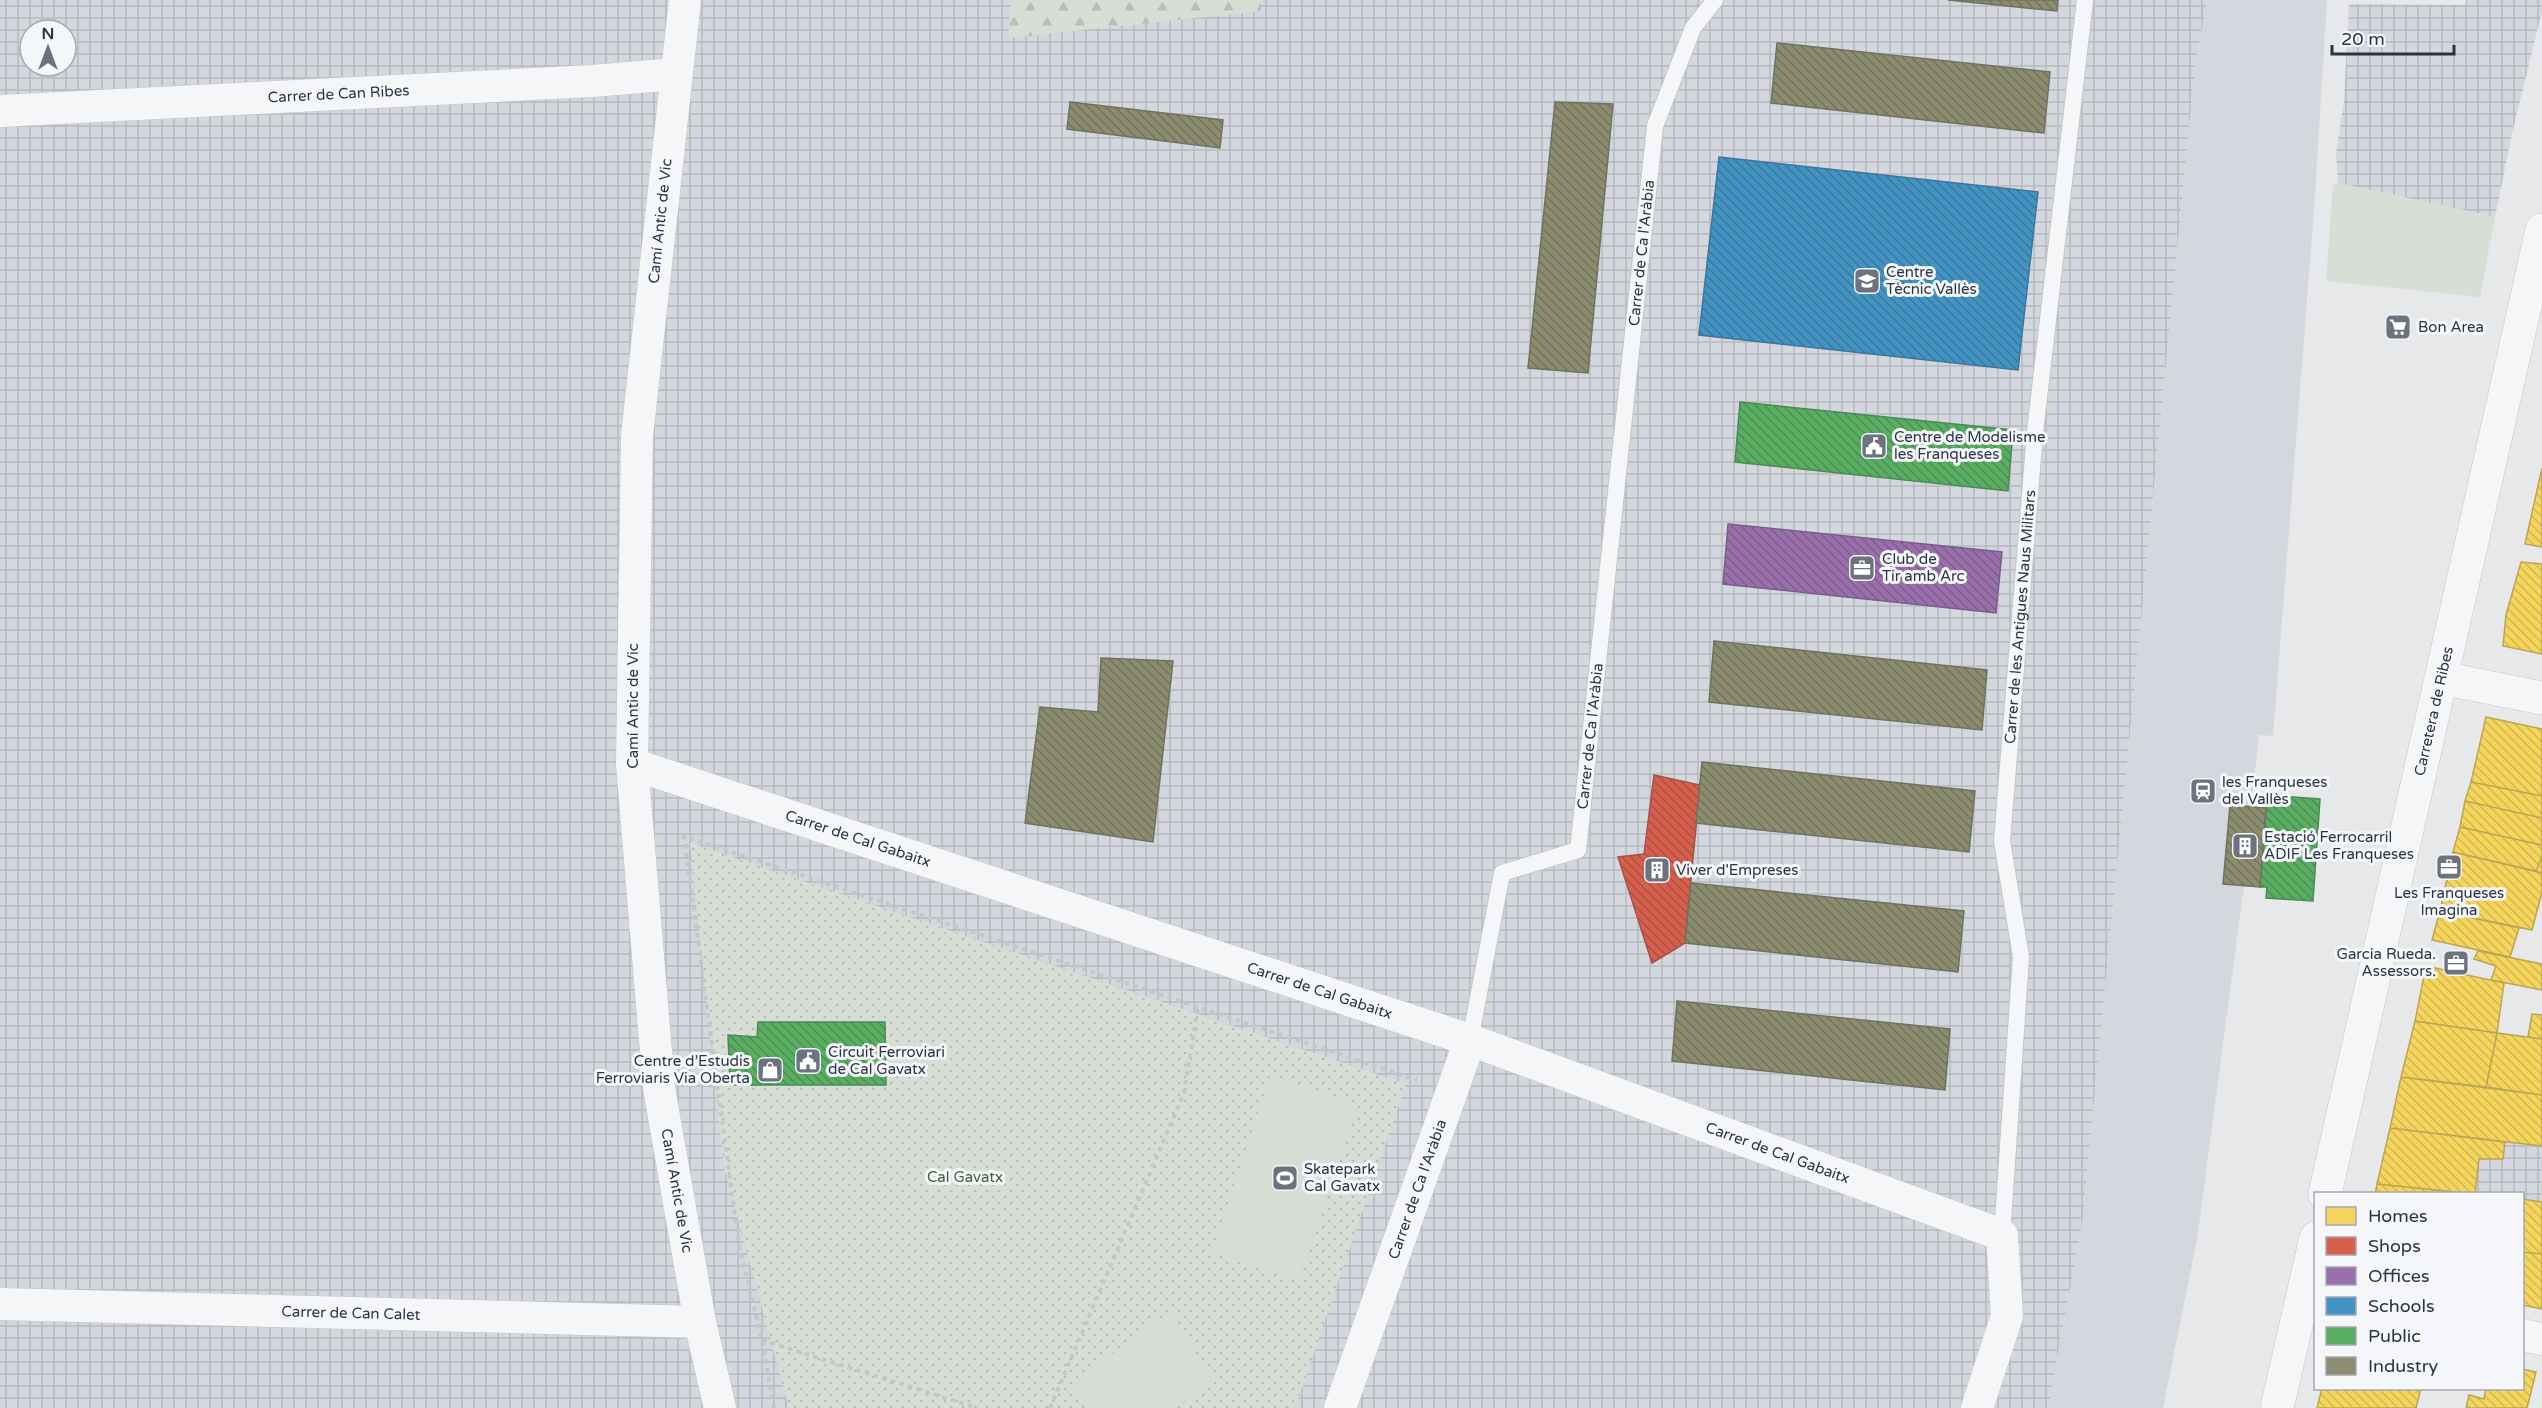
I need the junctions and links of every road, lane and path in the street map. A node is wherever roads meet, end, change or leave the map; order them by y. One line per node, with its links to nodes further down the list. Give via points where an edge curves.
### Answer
1 (685, 0): 4 (street, Camí Antic de Vic)
2 (1715, 0): 11 (lane, Carrer de Ca l'Aràbia, via 1693,28 1655,126 1578,850 1502,873)
3 (2085, 0): 14 (lane, Carrer de les Antigues Naus Militars, via 2035,432 2002,841 2021,957)
4 (676, 74): 5 (street, Carrer de Can Ribes); 9 (street, Camí Antic de Vic, via 637,436)
5 (0, 111)
6 (2542, 230): 7 (street, Carretera de Ribes)
7 (2442, 678): 8 (street); 13 (street, Carretera de Ribes)
8 (2542, 698)
9 (632, 764): 11 (street, Carrer de Cal Gabaitx); 18 (street, Camí Antic de Vic, via 659,1088)
10 (1198, 1007): 12 (path, via 1417,1080); 21 (path, via 684,836 739,1245); 25 (path, via 1184,1093)
11 (1470, 1040): 14 (street, Carrer de Cal Gabaitx); 26 (street, Carrer de Ca l'Aràbia)
12 (1413, 1091)
13 (2325, 1192)
14 (2002, 1234): 27 (street, via 2007,1316)
15 (2314, 1254): 16 (street)
16 (2310, 1287): 28 (street)
17 (0, 1304): 18 (street, Carrer de Can Calet)
18 (700, 1322): 22 (street, Camí Antic de Vic)
19 (2524, 1335): 20 (street)
20 (2542, 1339)
21 (762, 1340): 23 (path); 24 (path)
22 (720, 1408)
23 (774, 1408)
24 (977, 1408)
25 (1050, 1408)
26 (1340, 1408)
27 (1977, 1408)
28 (2277, 1408)

